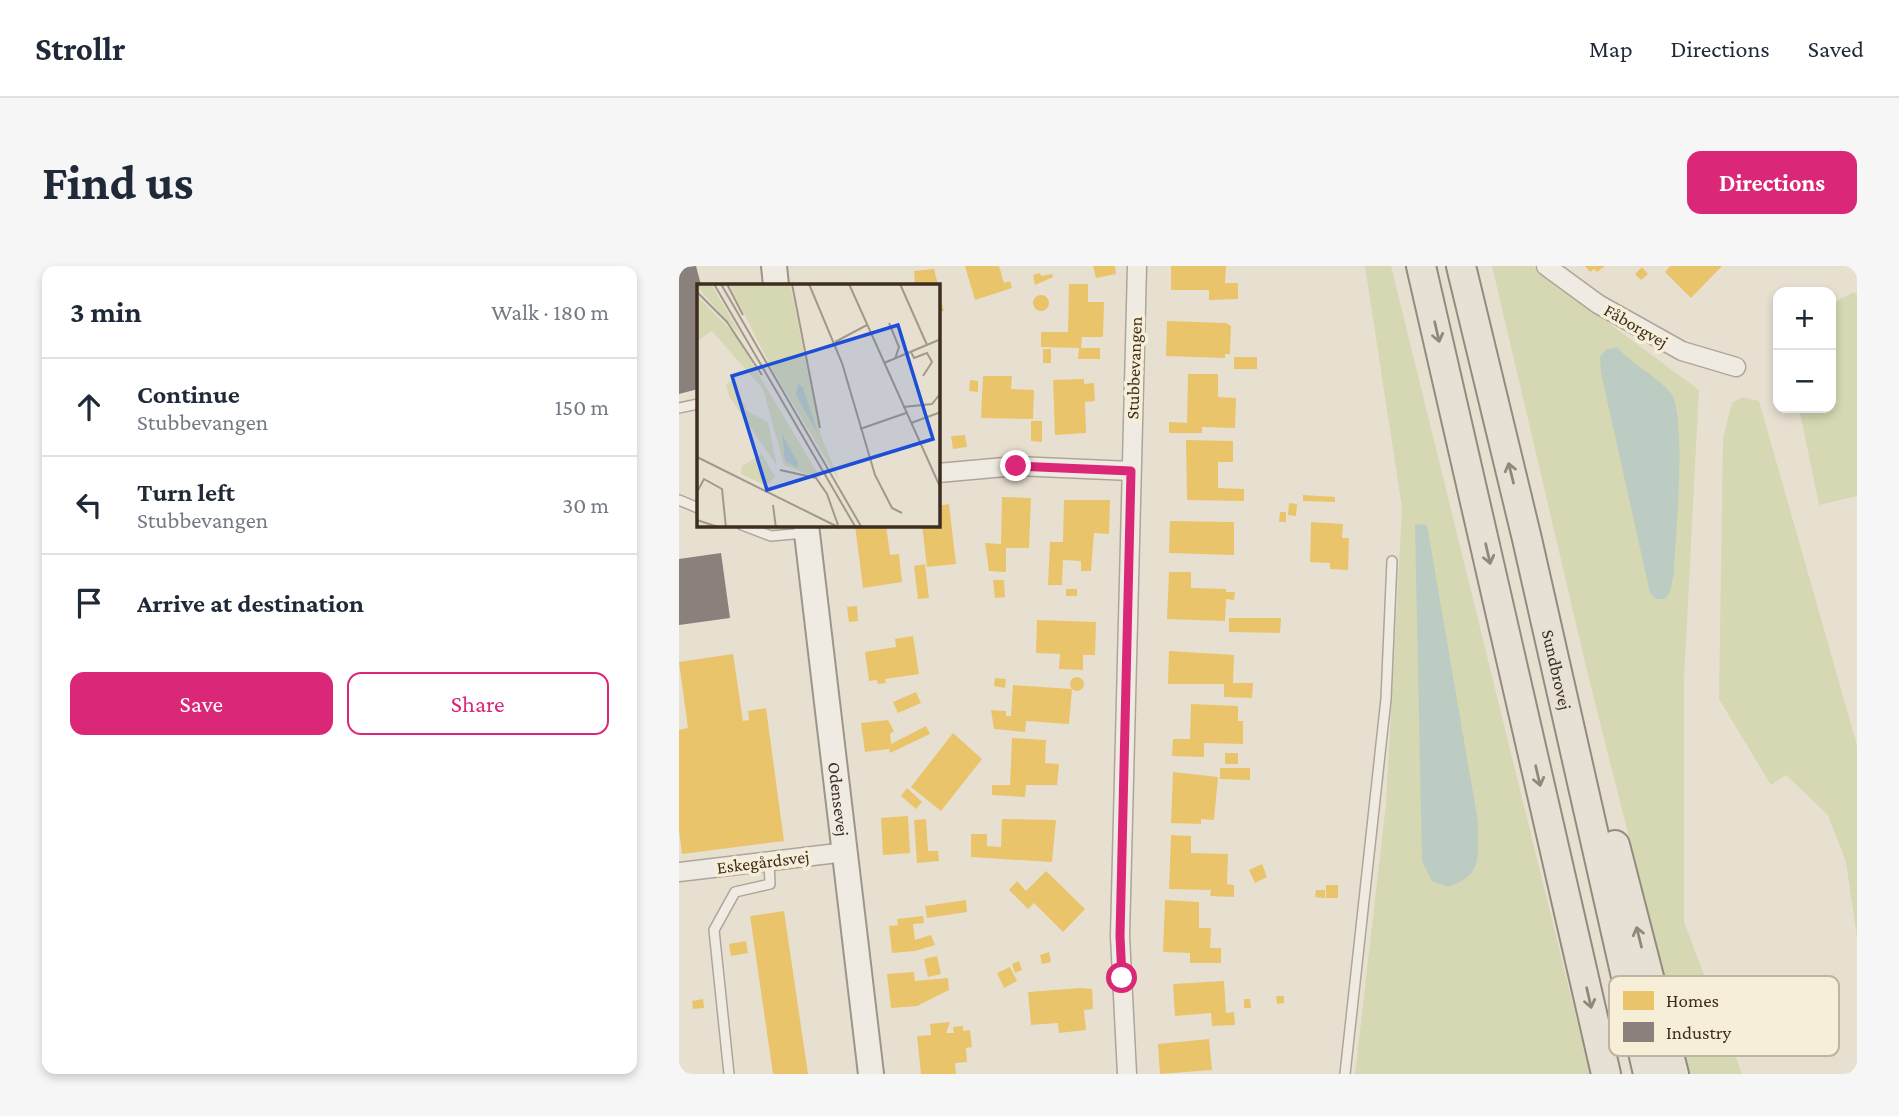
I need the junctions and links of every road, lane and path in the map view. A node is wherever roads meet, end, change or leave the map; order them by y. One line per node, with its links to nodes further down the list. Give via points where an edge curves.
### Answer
1 (774, 266): 6 (street)
2 (1137, 266): 10 (street, Stubbevangen)
3 (1421, 266): 29 (main road, one-way to 29)
4 (1461, 266): 16 (main road, Sundbrovej, one-way to 4)
5 (1546, 266): 7 (street, Fåborgvej, via 1598,304 1682,351)
6 (776, 284)
7 (1736, 367)
8 (697, 404): 9 (lane)
9 (679, 408)
10 (1131, 471): 11 (street, via 1016,466); 27 (street, Stubbevangen, via 1120,936)
11 (940, 473)
12 (679, 500): 13 (lane)
13 (697, 508)
14 (747, 527): 15 (lane, via 771,536)
15 (806, 529): 18 (street, Odensevej)
16 (1527, 539): 21 (main road, Sundbrovej); 22 (main road, one-way to 16)
17 (1392, 561): 28 (lane, via 1385,712)
18 (846, 852): 19 (street, Eskegårdsvej); 26 (street, Odensevej)
19 (769, 861): 20 (street, Eskegårdsvej); 25 (lane, via 770,884 735,892 714,930)
20 (679, 872)
21 (1626, 976)
22 (1649, 976)
23 (1644, 1056): 30 (main road, Sundbrovej)
24 (1669, 1056): 31 (main road, one-way to 24)
25 (729, 1074)
26 (871, 1074)
27 (1127, 1074)
28 (1345, 1074)
29 (1607, 1074)
30 (1648, 1074)
31 (1674, 1074)

